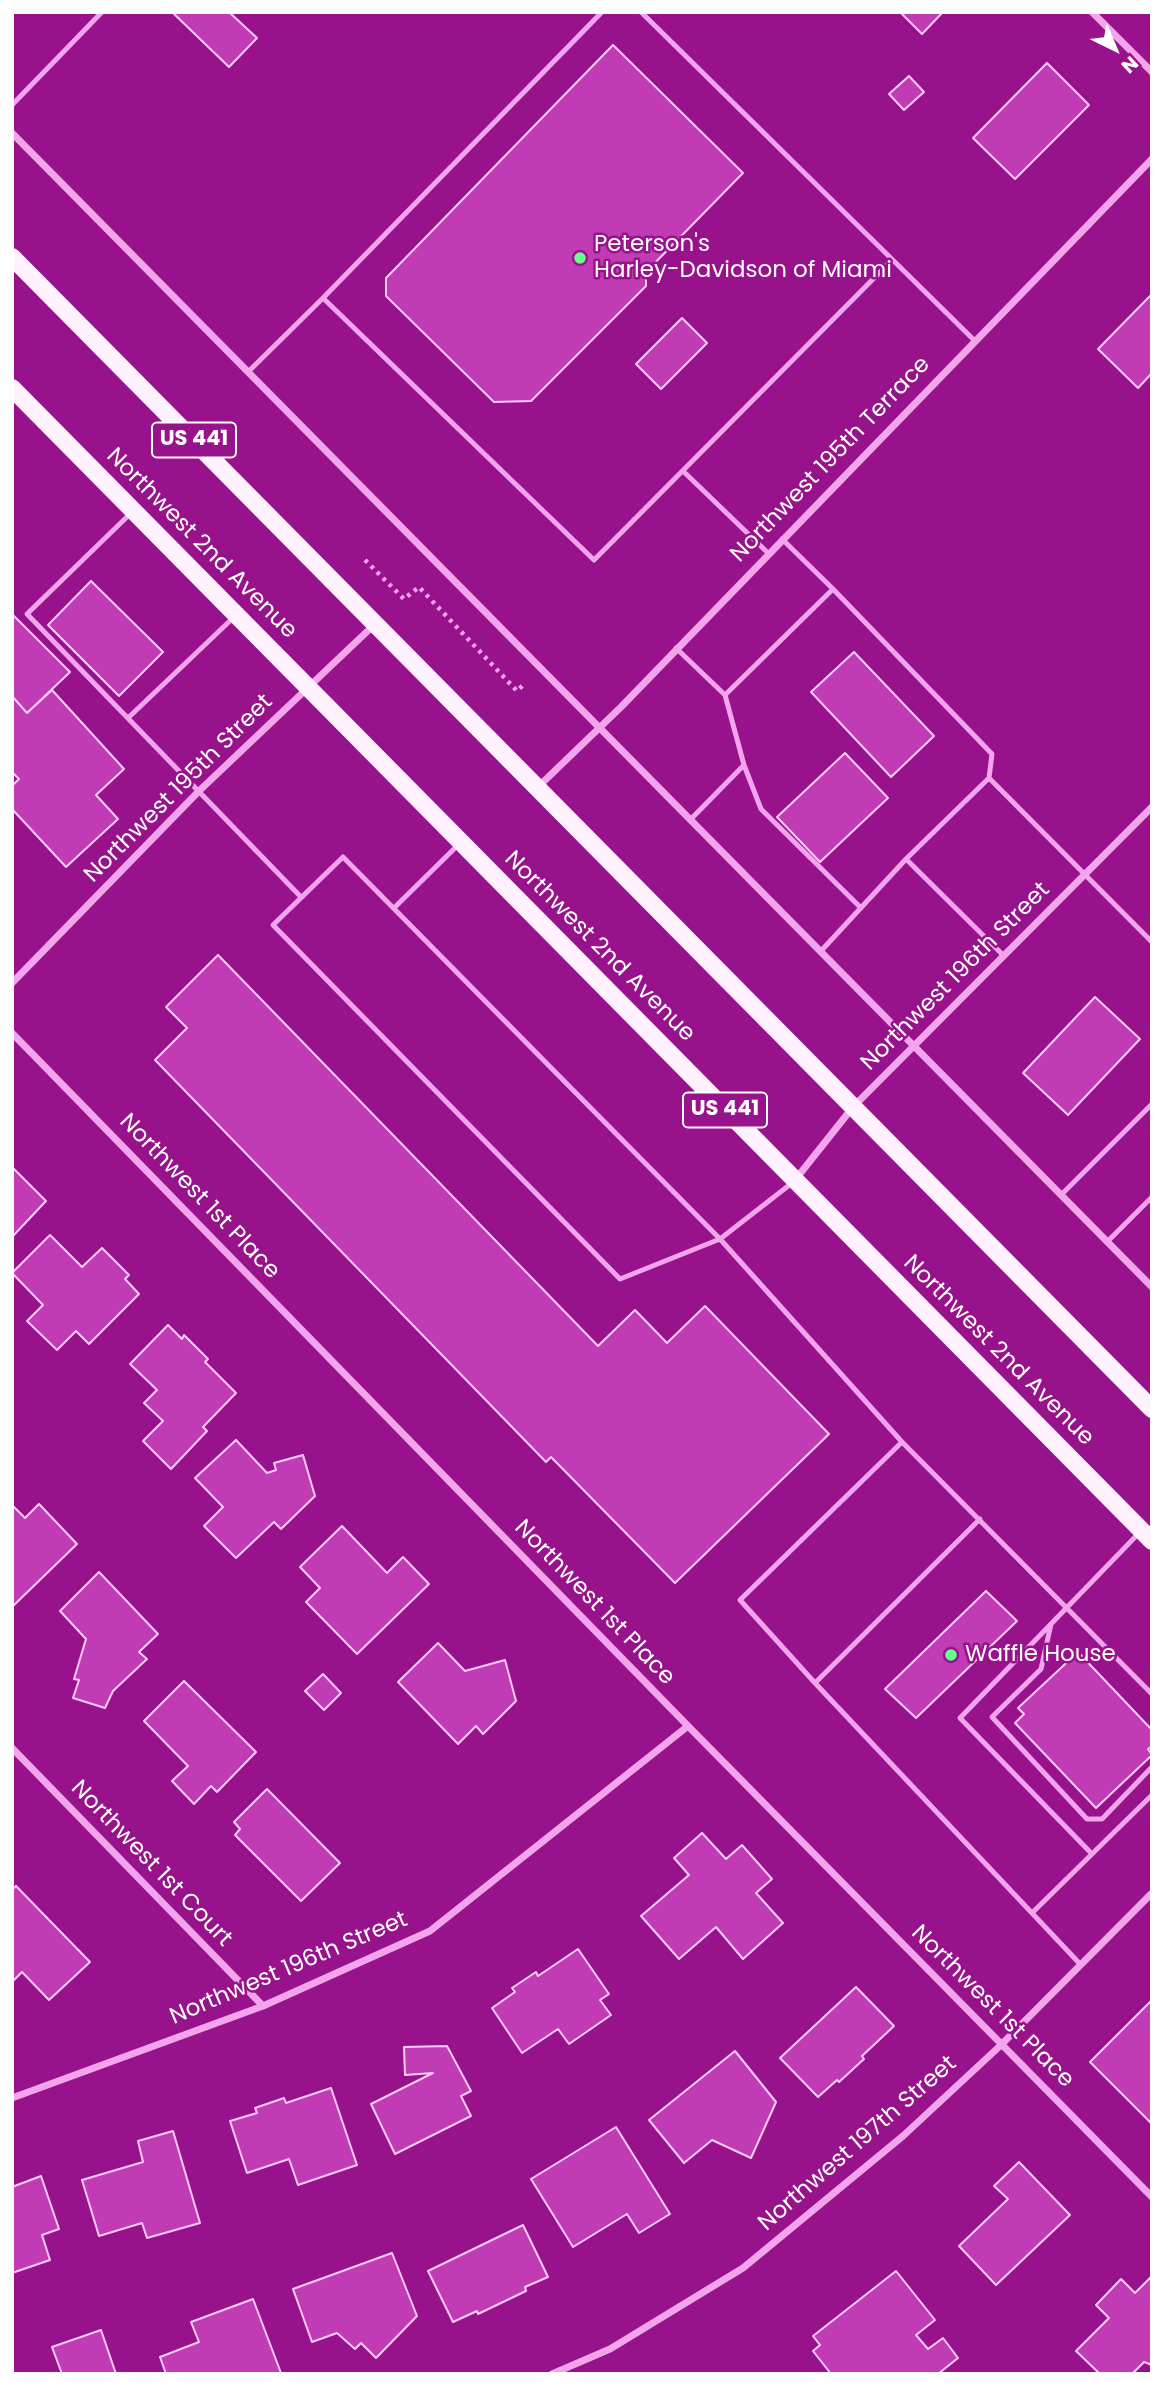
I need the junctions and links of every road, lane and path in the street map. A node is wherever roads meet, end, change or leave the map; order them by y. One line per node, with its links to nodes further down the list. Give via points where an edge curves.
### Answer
1 (102, 12): 6 (lane)
2 (602, 12): 11 (lane)
3 (641, 12): 10 (lane)
4 (1092, 12): 5 (street)
5 (1152, 72)
6 (12, 105)
7 (12, 133): 13 (street)
8 (1152, 159): 12 (street, Northwest 195th Terrace)
9 (12, 257): 22 (main road, US 441)
10 (892, 260): 12 (lane); 15 (lane)
11 (323, 298): 13 (lane); 15 (lane, via 594,560)
12 (975, 341): 17 (street, Northwest 195th Terrace)
13 (248, 372): 28 (street)
14 (12, 388): 16 (main road, Northwest 2nd Avenue / US 441)
15 (683, 471): 18 (lane)
16 (134, 511): 21 (main road, Northwest 2nd Avenue / US 441); 27 (lane, via 27,614)
17 (782, 539): 18 (street, Northwest 195th Terrace); 20 (lane)
18 (768, 552): 23 (street, Northwest 195th Terrace)
19 (365, 559): 24 (path, via 404,598 419,587 517,691)
20 (833, 589): 26 (lane); 30 (lane, via 992,754)
21 (236, 615): 25 (main road, Northwest 2nd Avenue / US 441); 27 (lane)
22 (375, 624): 25 (street, Northwest 195th Street); 31 (main road, US 441)
23 (676, 648): 26 (lane); 28 (street, Northwest 195th Terrace)
24 (524, 685)
25 (309, 688): 32 (street, Northwest 195th Street); 35 (main road, Northwest 2nd Avenue / US 441)
26 (725, 695): 29 (lane)
27 (128, 718): 32 (lane)
28 (600, 726): 31 (street, Northwest 195th Terrace); 34 (street)
29 (744, 765): 34 (lane); 40 (lane, via 761,809)
30 (989, 778): 36 (lane); 37 (lane)
31 (538, 787): 48 (main road, US 441)
32 (199, 792): 38 (lane); 44 (street, Northwest 195th Street)
33 (1152, 807): 37 (street, Northwest 196th Street)
34 (691, 819): 42 (street)
35 (461, 842): 39 (lane); 49 (main road, Northwest 2nd Avenue / US 441)
36 (906, 859): 40 (lane); 43 (lane)
37 (1085, 875): 41 (lane); 43 (street, Northwest 196th Street)
38 (301, 897): 39 (lane, via 344,857); 52 (lane, via 273,925 620,1279)
39 (394, 908): 52 (lane)
40 (861, 908): 42 (lane)
41 (1152, 942)
42 (821, 951): 46 (street)
43 (1004, 956): 46 (street, Northwest 196th Street)
44 (12, 983)
45 (12, 1033): 63 (street, Northwest 1st Place)
46 (915, 1046): 48 (street, Northwest 196th Street); 50 (street)
47 (1152, 1104): 50 (lane)
48 (853, 1107): 49 (street, Northwest 196th Street); 55 (main road, US 441)
49 (795, 1181): 52 (lane); 58 (main road, Northwest 2nd Avenue / US 441)
50 (1061, 1195): 53 (street)
51 (1152, 1198): 53 (lane)
52 (720, 1239): 56 (lane)
53 (1107, 1242): 54 (street)
54 (1152, 1287)
55 (1152, 1409)
56 (902, 1442): 57 (lane); 61 (lane, via 740,1600)
57 (981, 1519): 59 (lane); 61 (lane)
58 (1148, 1531): 59 (lane)
59 (1067, 1606): 60 (lane); 62 (lane)
60 (1052, 1621): 65 (lane, via 1041,1669 992,1717 1087,1819 1102,1819); 67 (lane, via 960,1718)
61 (815, 1683): 69 (lane)
62 (1152, 1693)
63 (688, 1726): 71 (street, Northwest 196th Street, via 430,1931); 72 (street, Northwest 1st Place)
64 (12, 1748): 71 (street, Northwest 1st Court)
65 (1152, 1768)
66 (1152, 1796): 67 (lane)
67 (1092, 1854): 69 (lane)
68 (1152, 1894): 70 (street, Northwest 197th Street)
69 (1032, 1913): 70 (lane)
70 (1081, 1965): 72 (street, Northwest 197th Street)
71 (263, 2006): 73 (street, Northwest 196th Street)
72 (1002, 2045): 74 (street, Northwest 1st Place); 75 (street, Northwest 197th Street, via 903,2136 743,2268 610,2349)
73 (12, 2098)
74 (1152, 2197)
75 (552, 2374)

